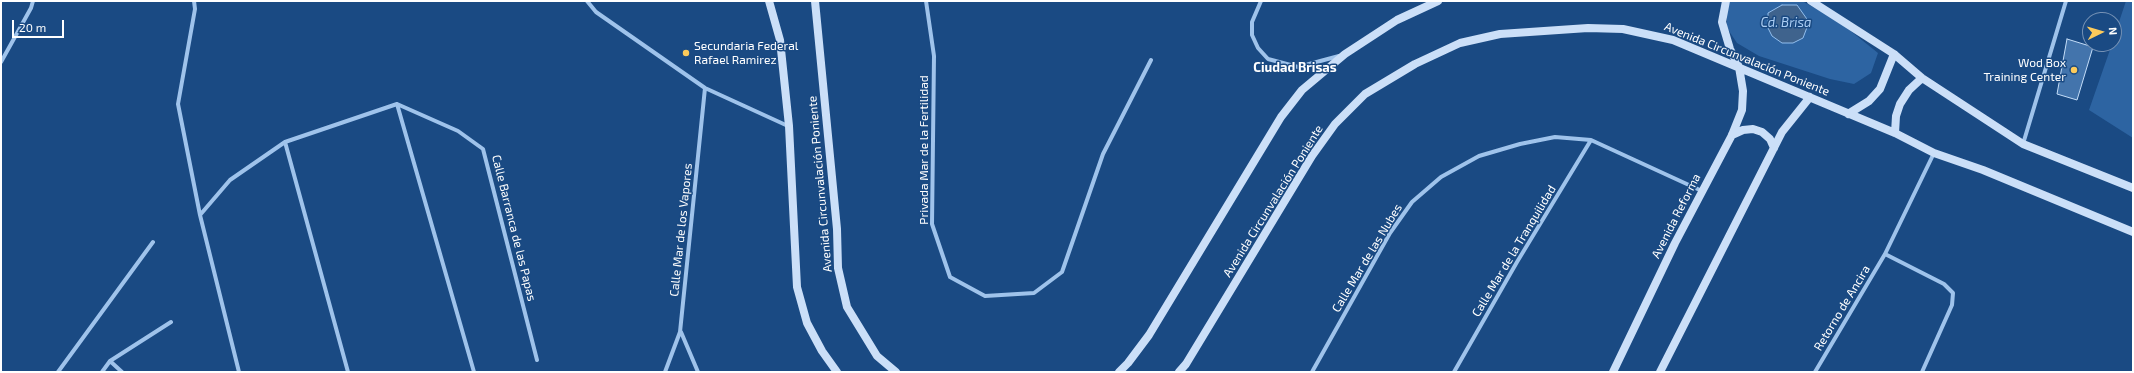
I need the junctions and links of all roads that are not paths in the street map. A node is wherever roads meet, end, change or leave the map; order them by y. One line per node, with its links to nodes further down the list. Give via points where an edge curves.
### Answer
1 (33, 1): 15 (street)
2 (194, 1): 32 (street, via 195,9 178,104)
3 (587, 1): 18 (street, via 596,12)
4 (769, 1): 22 (main road, via 780,40)
5 (815, 1): 49 (main road, Avenida Circunvalación Poniente, via 837,229 838,268 847,306 877,356)
6 (926, 1): 14 (street, Privada Mar de la Fertilidad, via 934,56 932,224 950,277 985,296 1034,293 1062,272 1103,154)
7 (1261, 1): 12 (street, via 1252,22 1252,35 1258,48 1268,59 1298,67)
8 (1438, 1): 12 (main road, via 1397,20)
9 (1726, 1): 16 (main road, Avenida Reforma, via 1722,22)
10 (1814, 1): 13 (main road)
11 (2066, 1): 27 (street)
12 (1345, 54): 50 (main road, via 1302,90 1281,117 1149,335)
13 (1894, 54): 17 (main road); 21 (main road, via 1880,89 1869,101)
14 (1151, 60)
15 (1, 62)
16 (1739, 68): 19 (main road, Avenida Circunvalación Poniente); 24 (main road, Avenida Reforma, via 1743,91 1742,110); 51 (main road, Avenida Circunvalación Poniente, via 1673,40 1623,29 1588,28 1500,34 1460,43 1415,64 1365,94 1335,124 1312,156)
17 (1922, 78): 23 (main road, via 1900,104); 27 (main road)
18 (705, 88): 22 (street); 37 (street, Calle Mar de los Vapores)
19 (1810, 97): 21 (main road, Avenida Circunvalación Poniente); 28 (main road, via 1790,120)
20 (397, 104): 26 (street); 38 (street, Calle Barranca de las Papas, via 458,131 483,149); 45 (street)
21 (1848, 114): 23 (main road, Avenida Circunvalación Poniente)
22 (788, 126): 48 (main road, via 798,287 807,323)
23 (1895, 133): 29 (main road, Avenida Circunvalación Poniente)
24 (1732, 135): 28 (main road, via 1753,129 1770,139); 31 (main road, Avenida Reforma)
25 (1591, 140): 31 (street, Calle Mar de las Nubes); 52 (street, Calle Mar de las Nubes, via 1555,137 1520,144 1479,156 1441,177 1412,202 1390,233); 53 (street, Calle Mar de la Tranquilidad)
26 (285, 142): 32 (street, via 230,180); 44 (street)
27 (2023, 144): 30 (main road)
28 (1774, 148): 55 (main road)
29 (1934, 153): 33 (main road, Avenida Circunvalación Poniente, via 1983,170); 35 (street, Retorno de Ancira)
30 (2133, 188)
31 (1703, 191): 54 (main road, Avenida Reforma)
32 (200, 215): 43 (street)
33 (2133, 232)
34 (153, 242): 40 (street)
35 (1885, 254): 56 (street, Retorno de Ancira); 57 (street, via 1944,284 1953,292 1952,305)
36 (171, 322): 39 (street)
37 (680, 332): 46 (street, Calle Mar de los Vapores); 47 (street)
38 (537, 360)
39 (110, 361): 41 (street); 42 (street)
40 (58, 372)
41 (102, 372)
42 (122, 372)
43 (239, 372)
44 (348, 372)
45 (474, 372)
46 (665, 372)
47 (698, 372)
48 (837, 372)
49 (896, 372)
50 (1119, 372)
51 (1179, 372)
52 (1312, 372)
53 (1454, 372)
54 (1613, 372)
55 (1660, 372)
56 (1815, 372)
57 (1922, 372)

